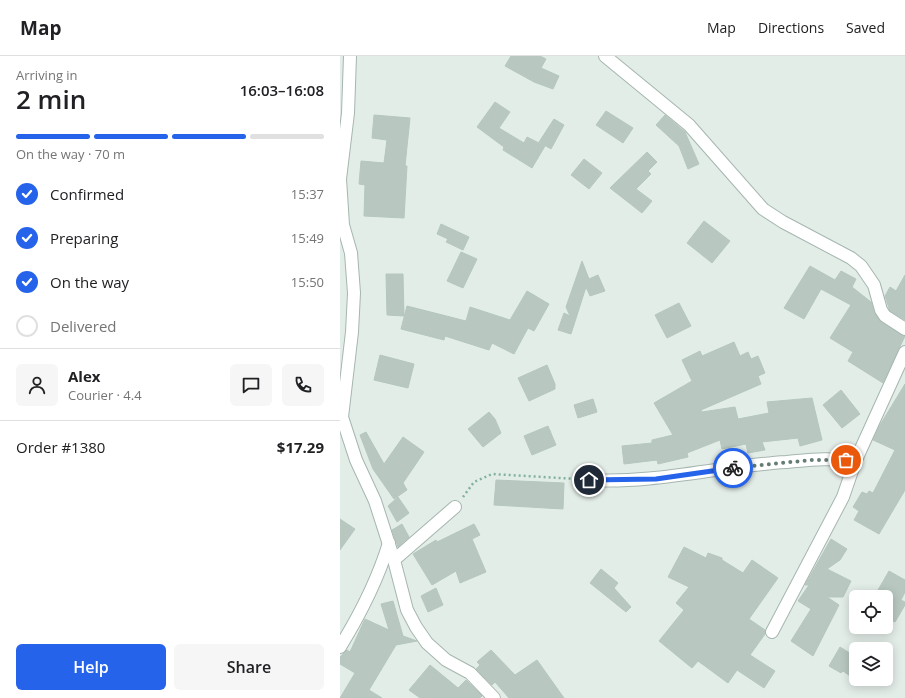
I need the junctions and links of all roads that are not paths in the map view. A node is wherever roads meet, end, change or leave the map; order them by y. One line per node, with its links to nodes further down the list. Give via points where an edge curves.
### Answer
1 (350, 56): 3 (street, via 348,113 340,179)
2 (605, 56): 4 (street, via 689,125 763,209 851,258 860,266 874,285 884,316)
3 (342, 224): 6 (street, via 351,254 354,293 352,332)
4 (905, 329)
5 (905, 352): 7 (street)
6 (341, 416): 10 (street)
7 (855, 462): 8 (street, via 834,459 764,463 656,479); 12 (street, via 838,508)
8 (589, 480)
9 (455, 507): 11 (street)
10 (389, 543): 11 (street); 13 (street, via 381,570 362,612)
11 (394, 560): 14 (street, via 407,610 427,643 446,660 470,673)
12 (772, 632)
13 (340, 647)
14 (494, 698)

